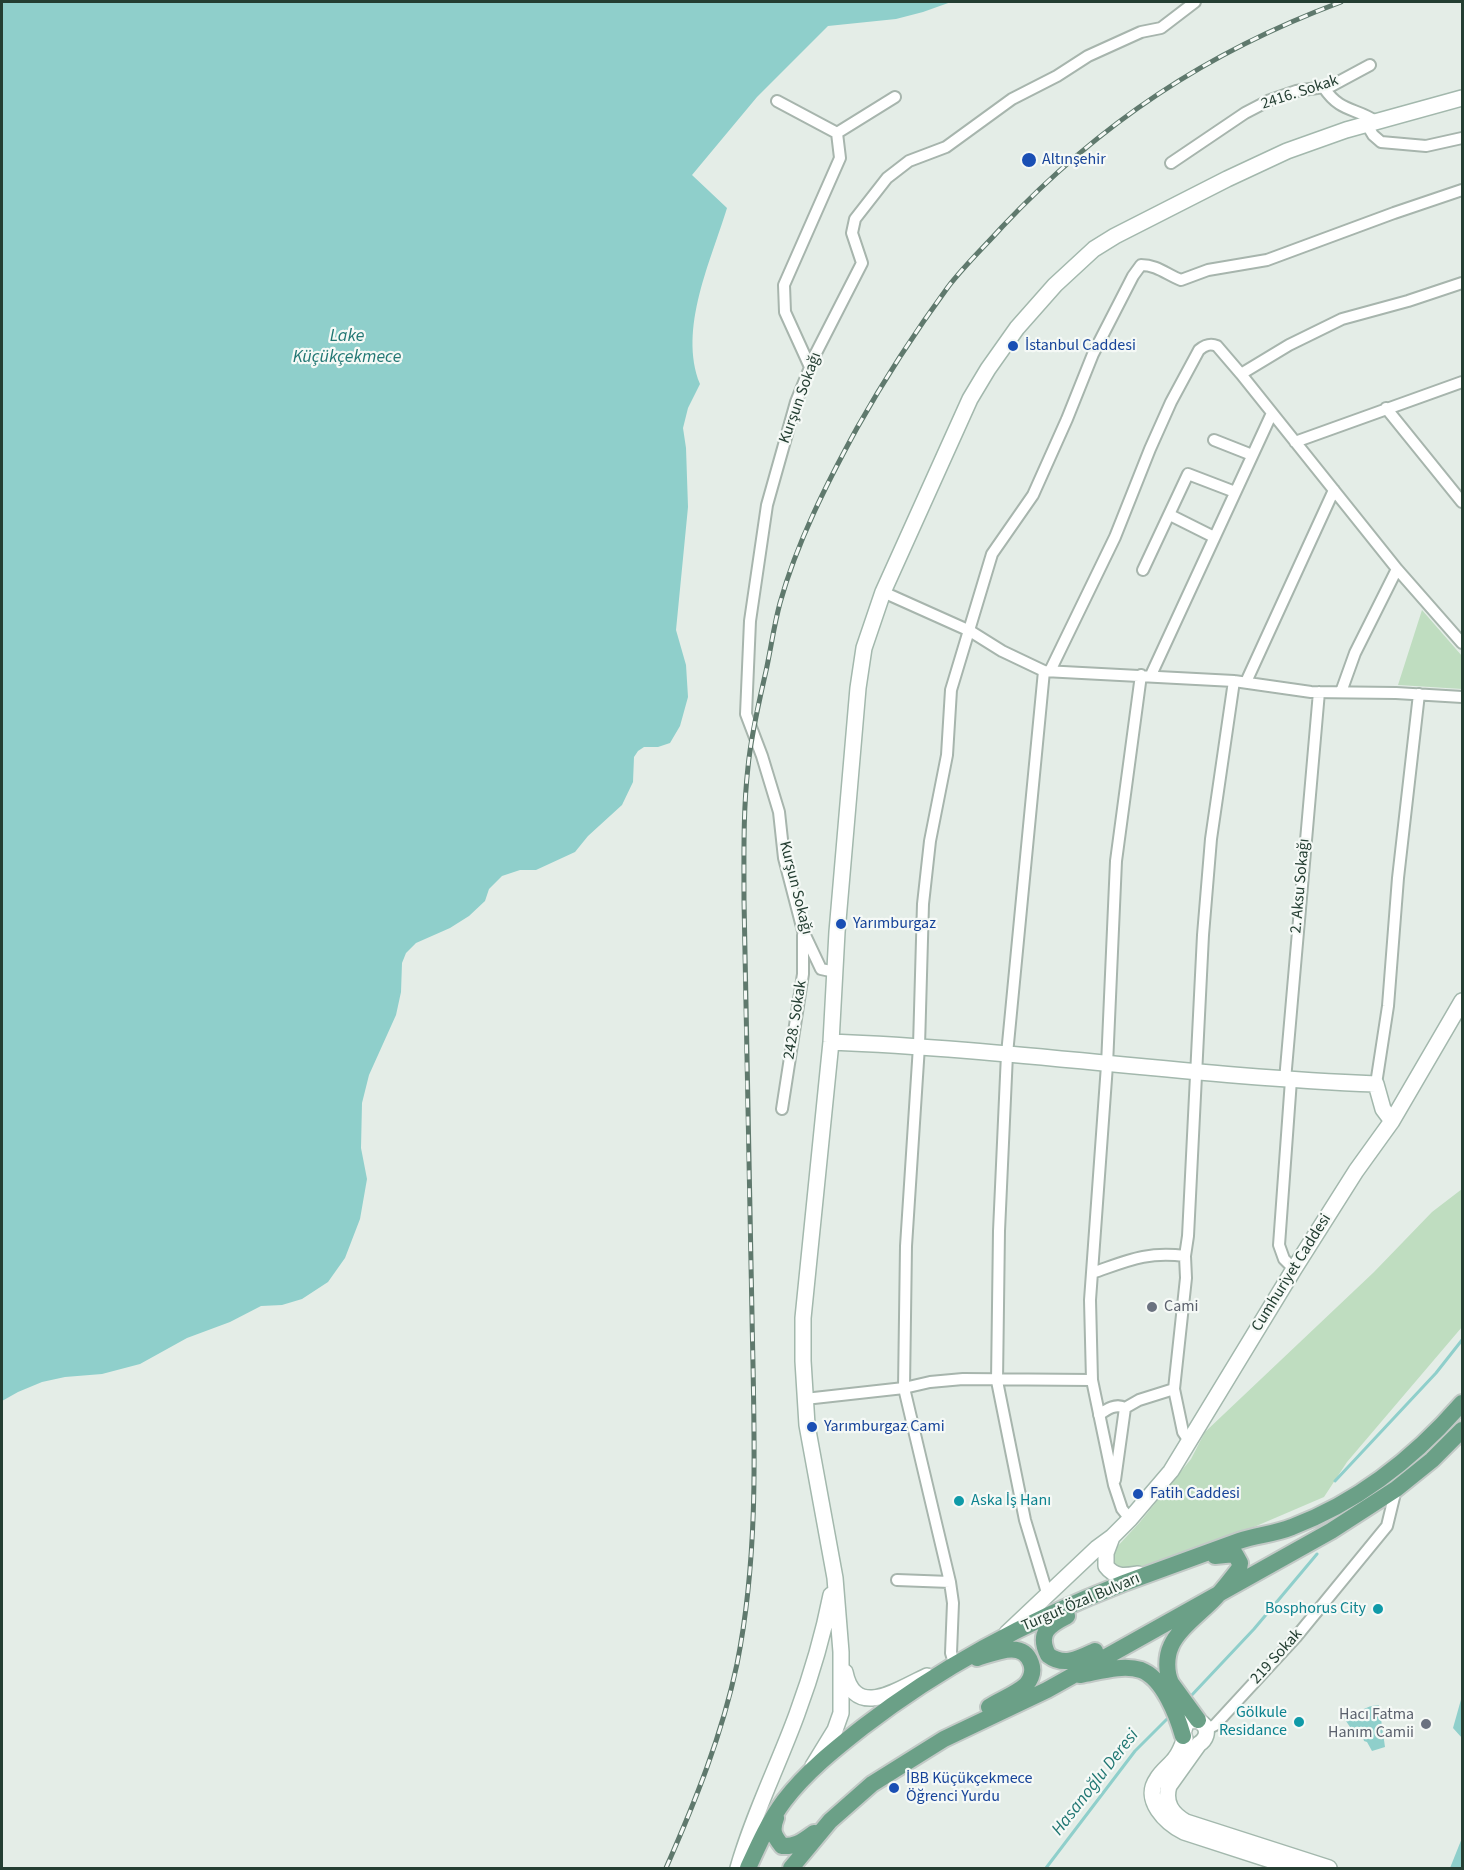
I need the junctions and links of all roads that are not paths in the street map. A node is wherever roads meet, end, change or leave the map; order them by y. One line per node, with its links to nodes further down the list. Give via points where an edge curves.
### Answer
1 (1195, 2): 13 (street, Kurşun Sokağı, via 1161,28 1141,32 1088,56 1012,99 946,147 909,161 887,178 855,219 852,233 862,263)
2 (1370, 65): 3 (street, 2416. Sokak)
3 (1324, 88): 7 (street, via 1338,105 1368,116); 10 (street, 2416. Sokak, via 1296,91 1269,100)
4 (895, 97): 8 (street)
5 (1462, 98): 7 (street)
6 (777, 101): 8 (street)
7 (1372, 123): 9 (street, via 1373,135 1382,142 1426,146); 28 (street, via 1315,140 1227,179 1115,236 1075,266 1032,309 970,399)
8 (837, 133): 13 (street, via 840,158 784,285 785,312)
9 (1462, 138)
10 (1171, 163)
11 (1462, 190): 29 (street, via 1267,260 1208,270 1181,280 1155,265 1142,265 1093,354 1033,495 992,554)
12 (1462, 283): 14 (street, via 1342,319)
13 (810, 368): 39 (street, Kurşun Sokağı, via 796,402 767,505 750,621 746,714 779,812 784,858)
14 (1240, 374): 17 (street); 31 (street, via 1217,346 1207,345 1199,350 1163,421 1115,537)
15 (1462, 382): 16 (street)
16 (1386, 408): 19 (street); 23 (street)
17 (1272, 413): 19 (street); 20 (street)
18 (1214, 440): 20 (street)
19 (1295, 442): 21 (street)
20 (1252, 455): 22 (street)
21 (1334, 490): 26 (street); 34 (street)
22 (1235, 492): 24 (street, via 1188,474); 25 (street)
23 (1462, 502)
24 (1170, 515): 25 (street); 27 (street)
25 (1214, 537): 32 (street)
26 (1397, 568): 30 (street); 36 (street, via 1355,653)
27 (1143, 570)
28 (883, 592): 29 (street); 40 (street, via 860,665)
29 (969, 631): 31 (street); 43 (street, via 951,690 947,755 930,841 923,904)
30 (1462, 641)
31 (1047, 671): 32 (street); 44 (street)
32 (1146, 675): 33 (street); 45 (street, via 1116,861)
33 (1234, 681): 34 (street); 46 (street, via 1211,839)
34 (1246, 682): 35 (street)
35 (1319, 692): 36 (street); 47 (street, 2. Aksu Sokağı)
36 (1341, 692): 37 (street)
37 (1419, 694): 38 (street); 48 (street, via 1388,1006)
38 (1462, 697)
39 (803, 931): 40 (street, Kurşun Sokağı, via 821,969); 49 (street, 2428. Sokak, via 803,974)
40 (835, 972): 42 (street)
41 (1462, 1001): 50 (street, Cumhuriyet Caddesi)
42 (831, 1042): 43 (street); 58 (street, via 804,1308)
43 (919, 1046): 44 (street); 56 (street, via 906,1246)
44 (1007, 1054): 45 (street); 54 (street)
45 (1107, 1065): 46 (street); 53 (street)
46 (1197, 1070): 47 (street); 51 (street)
47 (1288, 1080): 48 (street); 52 (street, 2. Aksu Sokağı, via 1279,1245 1284,1259)
48 (1376, 1083): 50 (street, via 1383,1109)
49 (782, 1109)
50 (1392, 1121): 52 (street, Cumhuriyet Caddesi)
51 (1185, 1256): 53 (street, via 1148,1254); 57 (street)
52 (1294, 1269): 63 (street, Cumhuriyet Caddesi)
53 (1092, 1273): 55 (street)
54 (997, 1380): 55 (street); 56 (street, via 941,1381); 73 (street, via 1026,1520)
55 (1092, 1380): 61 (street)
56 (904, 1388): 58 (street); 71 (street)
57 (1174, 1389): 60 (street); 63 (street, via 1182,1432)
58 (804, 1399): 69 (street)
59 (1462, 1403): 68 (main road, Turgut Özal Bulvarı, via 1419,1448 1358,1493 1290,1528 1242,1540)
60 (1125, 1408): 61 (street, via 1112,1407); 64 (street)
61 (1099, 1415): 64 (street)
62 (1462, 1430): 65 (main road)
63 (1189, 1441): 66 (street, Cumhuriyet Caddesi, via 1172,1471)
64 (1114, 1485): 66 (street)
65 (1396, 1489): 74 (main road); 80 (street, 219 Sokak, via 1387,1526 1296,1638 1215,1725)
66 (1130, 1519): 67 (street, Cumhuriyet Caddesi)
67 (1112, 1537): 68 (street, via 1106,1560 1110,1572 1123,1576); 73 (street, Cumhuriyet Caddesi)
68 (1159, 1571): 72 (main road, Turgut Özal Bulvarı); 74 (main road, via 1235,1554 1239,1569)
69 (835, 1578): 77 (street); 87 (street, via 826,1622 797,1715)
70 (897, 1580): 71 (street)
71 (950, 1582): 78 (street)
72 (1122, 1584): 75 (main road, via 1048,1628 1043,1641 1048,1655 1070,1662); 76 (main road, Turgut Özal Bulvarı)
73 (1048, 1596): 76 (street, Cumhuriyet Caddesi)
74 (1216, 1597): 75 (main road); 80 (main road, via 1177,1636 1168,1658 1171,1683)
75 (1187, 1612): 79 (main road)
76 (1002, 1637): 78 (main road, Turgut Özal Bulvarı)
77 (841, 1652): 78 (street, via 848,1684 865,1699 884,1695); 83 (street, via 841,1713)
78 (954, 1663): 81 (main road, via 1019,1649 1031,1660 1032,1675 1023,1688 982,1710); 83 (main road, Turgut Özal Bulvarı, via 878,1716 824,1758)
79 (1070, 1677): 81 (main road); 82 (main road, via 1141,1670 1164,1693)
80 (1203, 1725): 82 (street, via 1207,1736); 82 (street, via 1191,1720 1185,1725)
81 (944, 1739): 85 (main road, via 872,1784)
82 (1189, 1740): 89 (street, via 1155,1780 1153,1790 1160,1815 1184,1832); 90 (street, via 1166,1794 1178,1817)
83 (806, 1778): 84 (main road, Turgut Özal Bulvarı)
84 (784, 1801): 85 (main road, via 772,1830 782,1846 800,1844); 88 (main road, Turgut Özal Bulvarı)
85 (830, 1821): 86 (main road)
86 (796, 1865)
87 (738, 1869)
88 (748, 1869)
89 (1295, 1869)
90 (1329, 1869)

